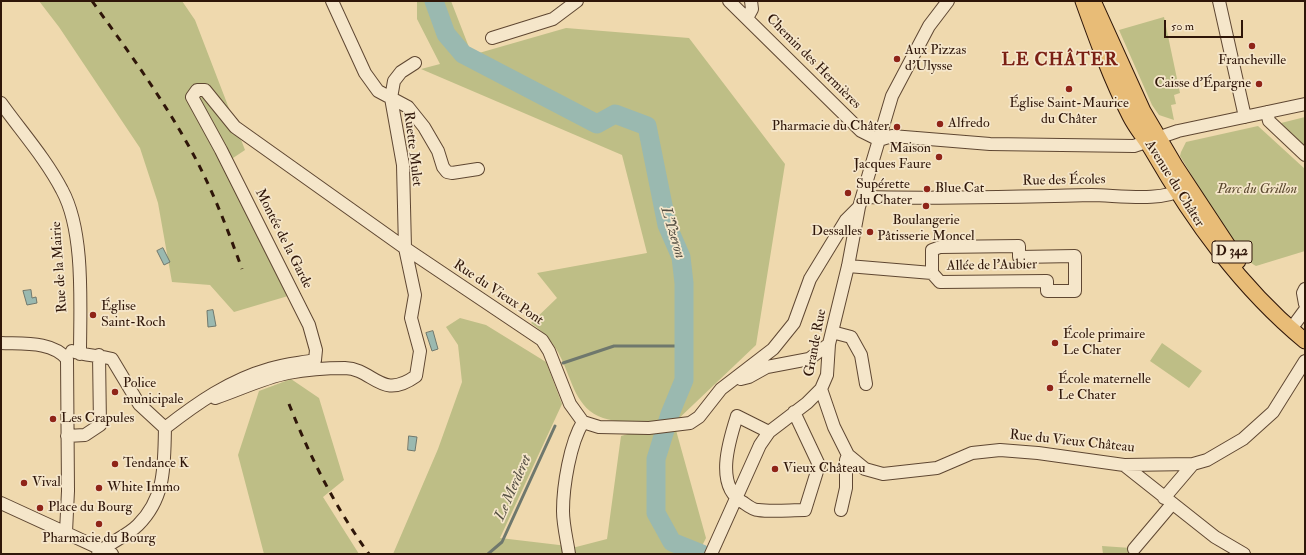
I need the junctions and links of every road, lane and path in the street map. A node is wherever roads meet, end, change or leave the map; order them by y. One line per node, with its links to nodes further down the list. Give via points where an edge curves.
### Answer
1 (332, 1): 12 (street, via 364,73 378,90)
2 (577, 1): 10 (street, via 553,19)
3 (729, 1): 9 (street, Chemin des Hermières)
4 (751, 1): 9 (street, via 752,9)
5 (948, 1): 17 (street, via 929,26 892,96)
6 (1083, 1): 18 (main road, Avenue du Châter, via 1131,118)
7 (1093, 1): 18 (main road, Avenue du Châter / D 342, via 1143,111)
8 (1220, 1): 16 (street)
9 (747, 18): 17 (street, Chemin des Hermières, via 861,131)
10 (492, 38)
11 (415, 63): 12 (street, Ruette Mulet, via 401,72 394,81)
12 (390, 98): 20 (street, via 408,107 424,127 438,151 442,167 447,172 452,174); 23 (street, Ruette Mulet, via 402,165)
13 (1, 103): 32 (street, Rue de la Mairie, via 63,190 74,220 79,279)
14 (1305, 104): 15 (street)
15 (1267, 112): 16 (street); 19 (street, via 1269,121)
16 (1245, 117): 18 (street, via 1178,131)
17 (879, 140): 18 (street, via 892,136 1024,146 1134,146); 22 (street, Grande Rue)
18 (1153, 140): 21 (main road, Avenue du Châter / D 342)
19 (1305, 155)
20 (478, 169)
21 (1183, 189): 22 (street, Rue des Écoles, via 1153,196 1102,195); 28 (main road, Avenue du Châter / D 342, via 1248,275)
22 (861, 202): 24 (street, Grande Rue); 36 (street, via 846,220 810,279 794,323 773,350)
23 (405, 248): 39 (street, Ruette Mulet, via 415,296 411,318 420,351 416,376 407,382 392,386 376,382 365,374 347,368 287,374); 39 (street, Montée de la Garde, via 235,127 205,90 197,90 192,97 299,304 309,325 316,350 315,360 269,368 226,385); 41 (street, Rue du Vieux Pont, via 542,340 570,404)
24 (848, 266): 25 (street, Allée de l'Aubier); 29 (street, Grande Rue)
25 (932, 273): 25 (street, Allée de l'Aubier, via 940,282 1047,281 1047,291 1075,291 1075,256 1019,256 1019,246 940,247 932,250)
26 (1305, 289): 27 (street, via 1302,293)
27 (1305, 304)
28 (1299, 322): 30 (main road, Avenue du Châter / D 342)
29 (831, 338): 36 (street, via 809,359 767,367 749,377); 37 (street, via 851,337 861,355); 38 (street, Grande Rue, via 827,375)
30 (1305, 341)
31 (1, 343): 33 (street, via 45,346)
32 (80, 354): 33 (street, via 72,351); 34 (street)
33 (64, 355): 44 (street)
34 (99, 355): 42 (street, via 112,359 139,404); 44 (street, via 100,425 86,436)
35 (1305, 361): 46 (street, Rue du Vieux Château, via 1273,412 1243,439 1207,460)
36 (734, 380): 41 (street, via 721,389 700,417 690,423 649,428 599,428)
37 (866, 384)
38 (821, 389): 40 (street, Grande Rue); 45 (street, Rue du Vieux Château, via 834,427)
39 (193, 406): 42 (street, Montée de la Garde)
40 (794, 412): 43 (street, Grande Rue); 49 (street, via 819,465 805,510 757,510)
41 (583, 422): 55 (street, via 578,431 567,473 563,511)
42 (165, 428): 54 (street, via 163,477 155,504 137,526)
43 (769, 432): 49 (street, Grande Rue, via 760,445); 49 (street, via 737,416 727,445 726,468)
44 (68, 436): 52 (street)
45 (848, 455): 47 (street, Rue du Vieux Château, via 865,469 883,474 937,468 972,453 1000,450); 51 (street)
46 (1192, 464): 47 (street, Rue du Vieux Château); 48 (street)
47 (1124, 465): 48 (street)
48 (1168, 501): 53 (street); 57 (street, via 1215,537)
49 (735, 503): 56 (street, Grande Rue)
50 (4, 504): 52 (street)
51 (842, 510)
52 (66, 532): 54 (street)
53 (1134, 549)
54 (104, 553)
55 (569, 554)
56 (710, 554)
57 (1244, 554)

